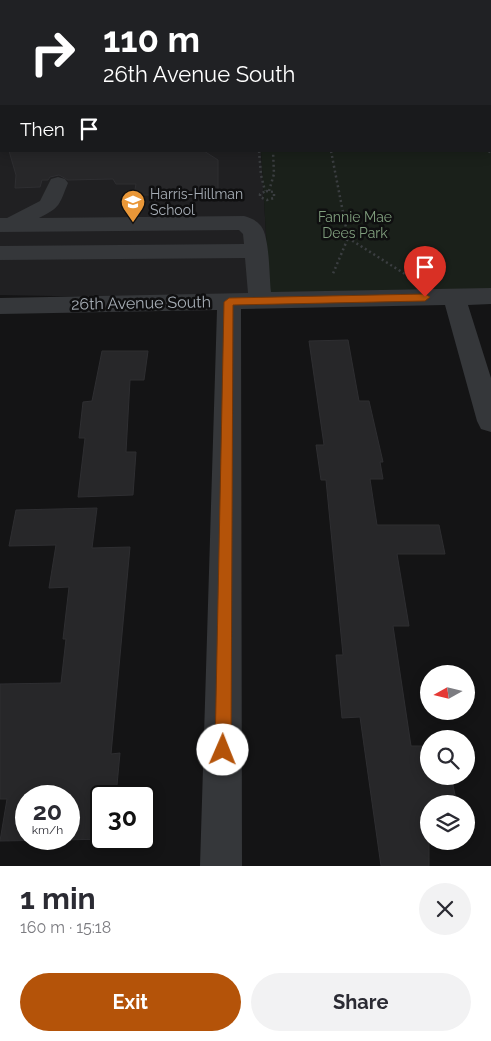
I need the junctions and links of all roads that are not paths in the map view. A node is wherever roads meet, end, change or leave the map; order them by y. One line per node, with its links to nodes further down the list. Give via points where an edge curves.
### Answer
1 (58, 183): 2 (street, via 50,205)
2 (4, 225): 3 (street, via 238,222 252,229)
3 (255, 251): 4 (street); 7 (street)
4 (0, 253)
5 (491, 296): 6 (street, 26th Avenue South)
6 (454, 297): 7 (street, 26th Avenue South); 10 (street)
7 (260, 300): 8 (street, 26th Avenue South)
8 (229, 302): 9 (street, 26th Avenue South); 11 (street)
9 (0, 306)
10 (491, 421)
11 (221, 866)

